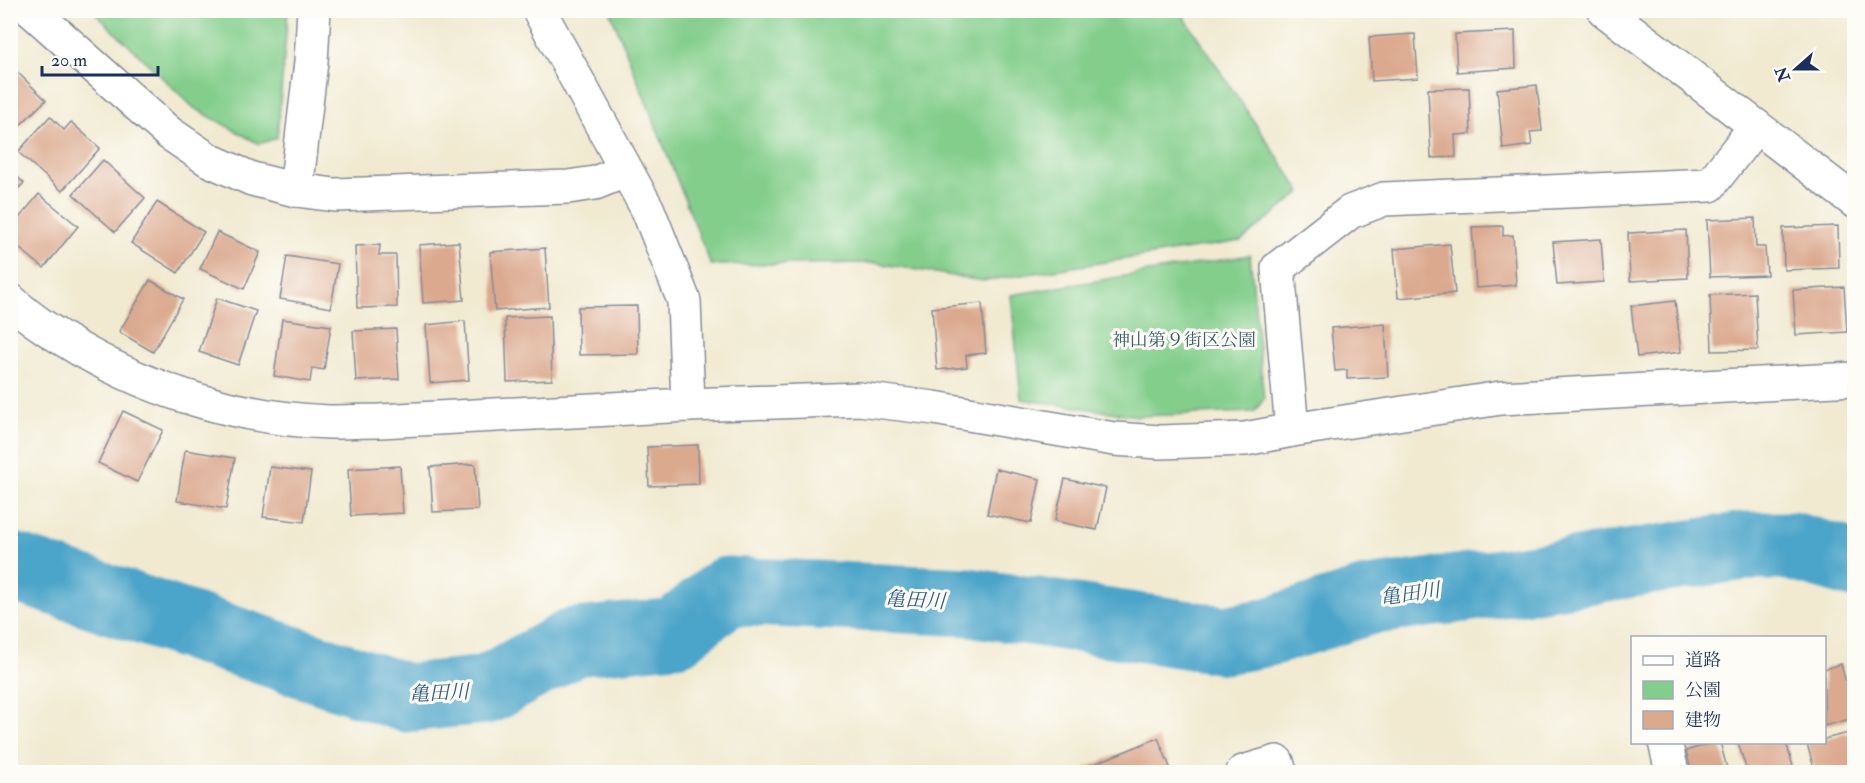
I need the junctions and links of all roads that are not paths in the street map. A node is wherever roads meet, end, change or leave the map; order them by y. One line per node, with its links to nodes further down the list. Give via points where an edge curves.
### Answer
1 (30, 10): 7 (street, via 169,132 209,160 252,179)
2 (314, 10): 7 (street)
3 (539, 10): 6 (street)
4 (1604, 10): 5 (street)
5 (1756, 126): 8 (street); 12 (street, via 1710,185 1384,199 1350,212 1278,268)
6 (625, 171): 7 (street, via 595,183 567,187 335,195); 11 (street, via 648,210 684,301)
7 (296, 190)
8 (1854, 201)
9 (10, 300): 11 (street, via 59,337 135,377 218,406 264,415 327,422 379,421)
10 (1854, 379): 12 (street, via 1501,398)
11 (688, 405): 12 (street, via 859,399 1114,439 1160,442 1245,439)
12 (1292, 430)
13 (1665, 744): 16 (street)
14 (1243, 772): 15 (street, via 1277,762)
15 (1280, 772)
16 (1672, 772)

